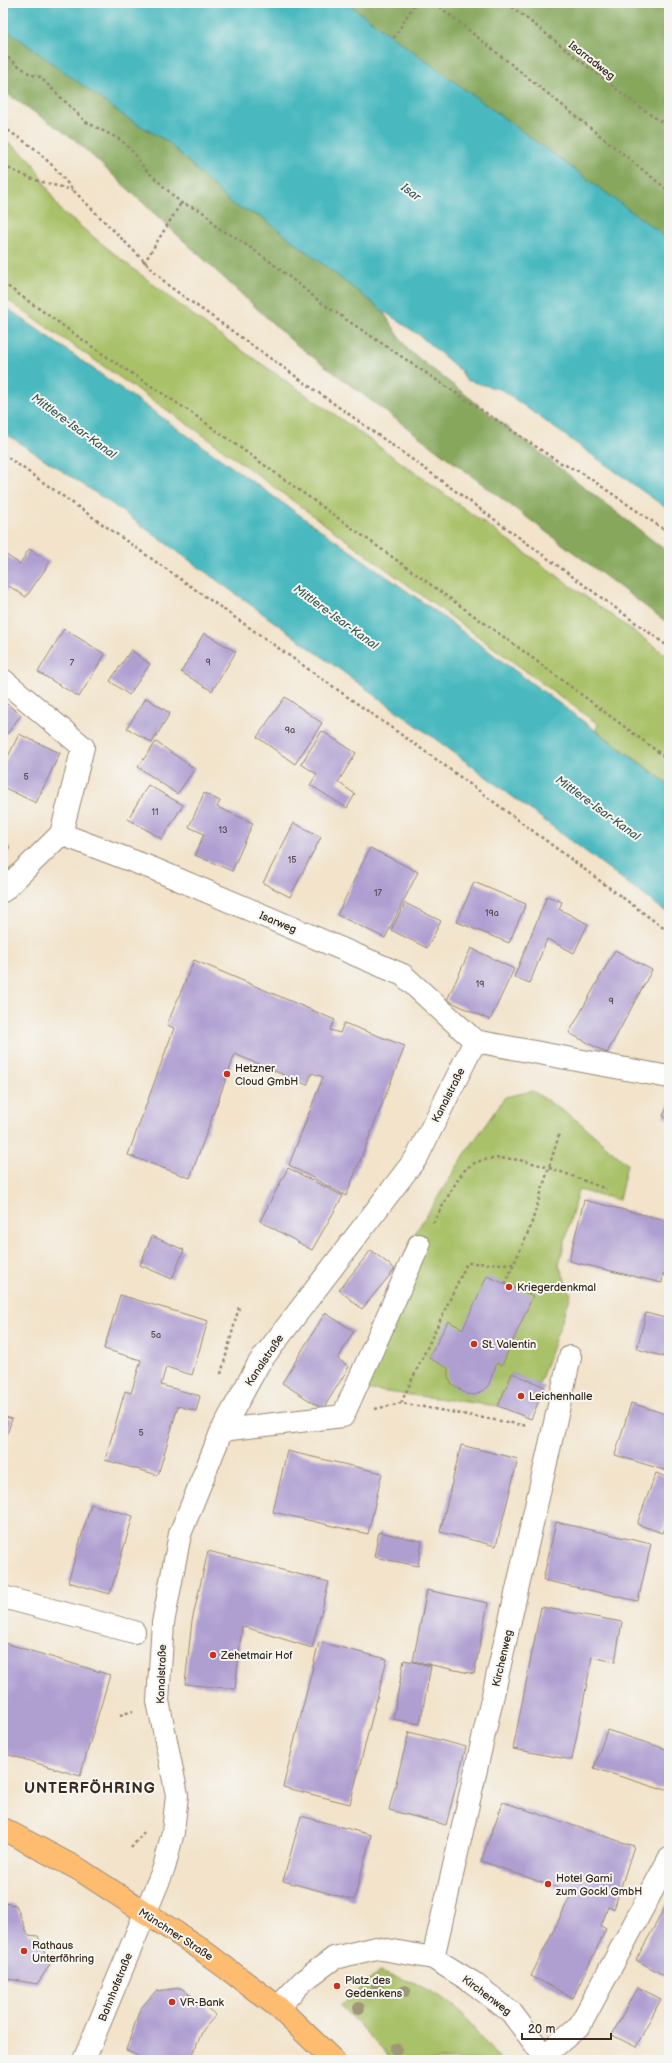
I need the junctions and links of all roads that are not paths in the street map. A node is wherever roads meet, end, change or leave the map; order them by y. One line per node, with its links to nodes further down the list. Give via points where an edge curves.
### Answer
1 (3, 680): 2 (street, via 83,747)
2 (61, 834): 3 (street); 4 (street, Isarweg, via 154,869 403,975)
3 (3, 892)
4 (475, 1041): 5 (street); 8 (street, Kanalstraße, via 417,1157 259,1364)
5 (669, 1077)
6 (419, 1245): 8 (street, via 343,1416)
7 (570, 1357): 14 (street, Kirchenweg)
8 (222, 1430): 13 (street, Kanalstraße, via 180,1534 163,1623 158,1701 177,1795 173,1832 166,1860)
9 (3, 1597): 10 (street)
10 (134, 1632)
11 (3, 1829): 13 (main road, Münchner Straße, via 80,1870)
12 (669, 1859): 16 (street, via 580,2025)
13 (145, 1913): 15 (main road, Münchner Straße, via 198,1947); 17 (street, Bahnhofstraße)
14 (433, 1958): 15 (street, Kirchenweg, via 376,1948 334,1958 303,1981); 16 (street, Kirchenweg, via 472,1982 511,2012)
15 (278, 2007): 18 (main road, Münchner Straße)
16 (545, 2058)
17 (84, 2060)
18 (333, 2060)

